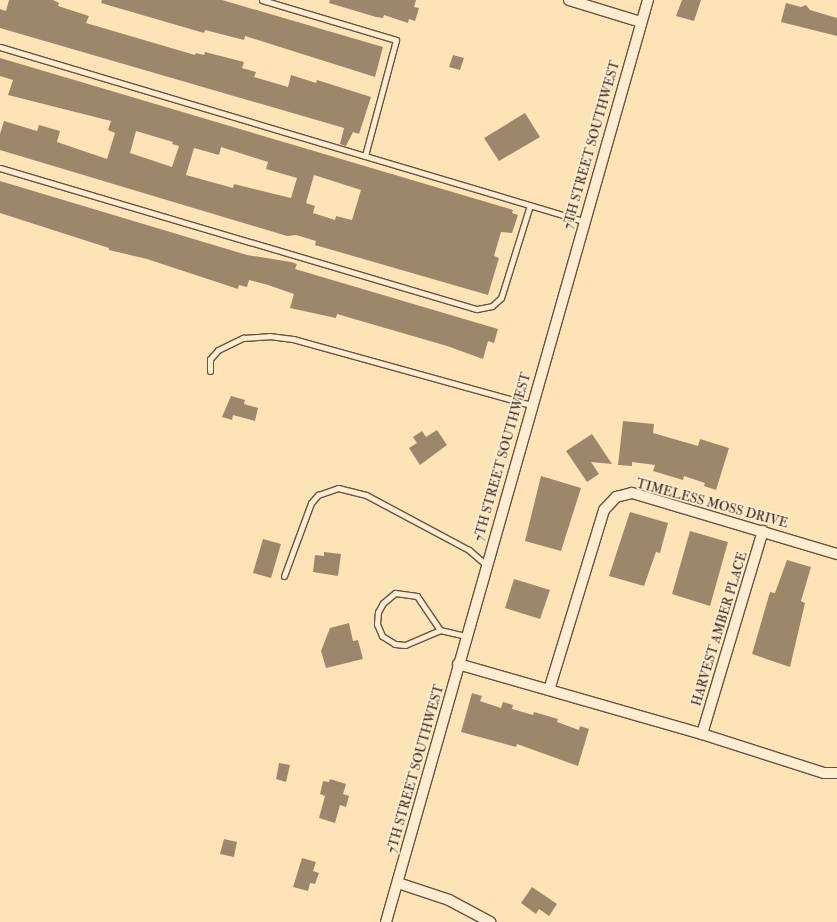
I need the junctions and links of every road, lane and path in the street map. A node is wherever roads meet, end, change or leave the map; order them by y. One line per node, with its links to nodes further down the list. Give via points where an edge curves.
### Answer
1 (262, 0): 6 (lane, via 396,40)
2 (569, 0): 4 (street)
3 (648, 0): 4 (street, 7TH STREET SOUTHWEST)
4 (641, 22): 9 (street, 7TH STREET SOUTHWEST)
5 (0, 47): 6 (lane)
6 (365, 156): 8 (lane)
7 (0, 168): 8 (lane, via 476,309 492,306 501,298)
8 (530, 205): 9 (lane)
9 (583, 221): 11 (street, 7TH STREET SOUTHWEST)
10 (210, 371): 11 (lane, via 210,359 218,350 243,338 269,336 293,339)
11 (531, 405): 14 (street, 7TH STREET SOUTHWEST)
12 (763, 531): 13 (street, TIMELESS MOSS DRIVE); 19 (street, TIMELESS MOSS DRIVE, via 632,493 616,497 604,510); 20 (street, HARVEST AMBER PLACE)
13 (837, 554)
14 (486, 565): 15 (lane, via 469,550 366,495 338,488 318,495 311,503); 17 (street, 7TH STREET SOUTHWEST)
15 (284, 576)
16 (440, 630): 16 (lane, via 405,644 395,644 382,636 377,624 378,612 383,603 395,593 417,596); 17 (lane)
17 (466, 636): 18 (street, 7TH STREET SOUTHWEST)
18 (458, 664): 19 (street); 22 (street, 7TH STREET SOUTHWEST)
19 (549, 690): 20 (street)
20 (702, 734): 21 (street, via 824,773)
21 (837, 773)
22 (398, 883): 23 (street, 7TH STREET SOUTHWEST); 24 (street, via 449,900)
23 (386, 922)
24 (490, 922)

